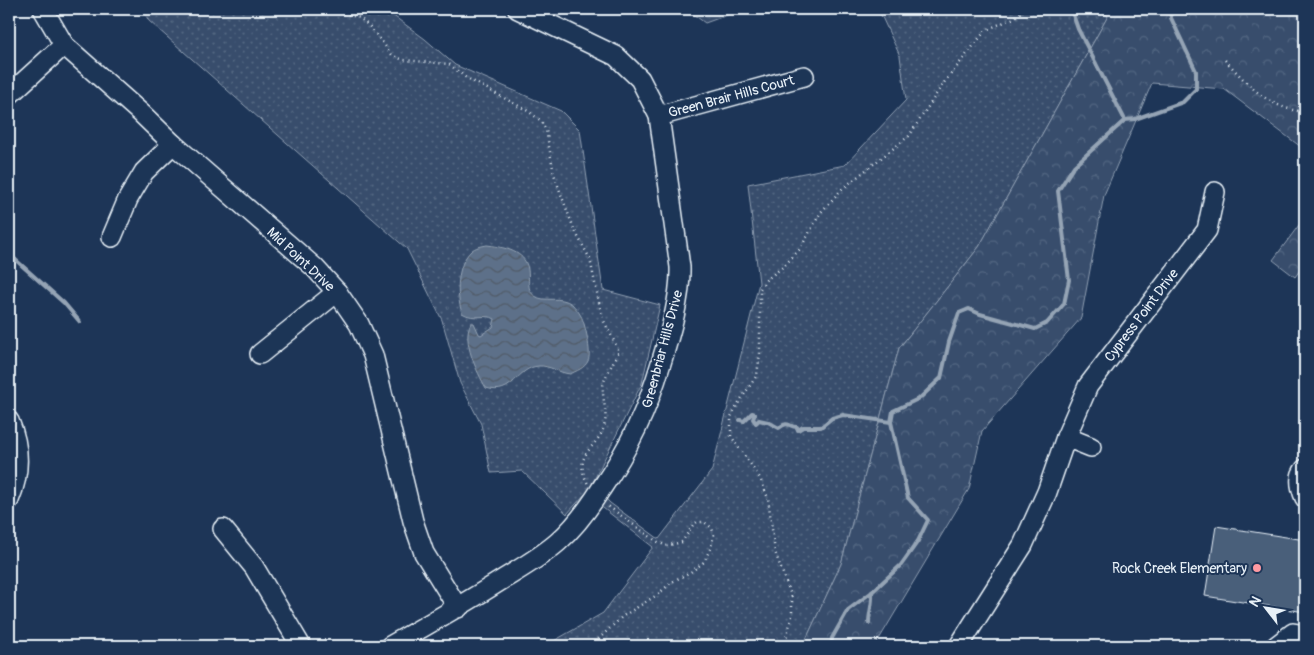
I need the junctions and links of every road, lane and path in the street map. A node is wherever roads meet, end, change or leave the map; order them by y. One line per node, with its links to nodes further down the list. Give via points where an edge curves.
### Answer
1 (43, 9): 5 (street, Mid Point Drive)
2 (329, 9): 20 (path, via 360,18 393,56 449,64 479,85 528,110 546,130 554,174 574,229 590,259 602,317 619,351 603,385 605,423 582,460 582,474)
3 (518, 9): 10 (street, Greenbriar Hills Drive, via 616,56 640,79)
4 (1024, 9): 29 (path, via 1014,18 986,30 943,84 909,136 842,189 821,212 800,249 760,289 757,374 731,417 731,436 760,478 768,498 775,552 792,598 792,616)
5 (64, 45): 8 (street); 11 (street, Mid Point Drive)
6 (1225, 60): 9 (path, via 1256,92 1290,110)
7 (804, 76): 10 (street, Green Brair Hills Court)
8 (9, 95)
9 (1305, 112)
10 (659, 116): 20 (street, Greenbriar Hills Drive, via 680,282 650,402 621,459)
11 (172, 144): 13 (street, via 144,172); 14 (street, Mid Point Drive, via 314,267)
12 (1215, 192): 17 (street, Cypress Point Drive, via 1207,230 1088,386)
13 (112, 237)
14 (337, 292): 15 (street); 24 (street, Mid Point Drive, via 359,324 373,355 413,521 424,553)
15 (260, 354)
16 (9, 421): 22 (street, via 18,462)
17 (1066, 438): 18 (street); 30 (street, Cypress Point Drive, via 1047,492 1023,545)
18 (1090, 447)
19 (1305, 469): 21 (street, via 1300,488)
20 (597, 495): 24 (street, Greenbriar Hills Drive, via 572,528 544,553); 28 (path, via 666,546 682,542 697,522 704,522 712,528 714,535 704,562 623,616)
21 (1305, 498)
22 (9, 500)
23 (223, 529): 26 (street, via 254,567)
24 (458, 608): 27 (street, Greenbriar Hills Drive)
25 (1305, 635): 31 (street, via 1293,633)
26 (301, 646)
27 (390, 646)
28 (591, 646)
29 (784, 646)
30 (959, 646)
31 (1276, 646)

